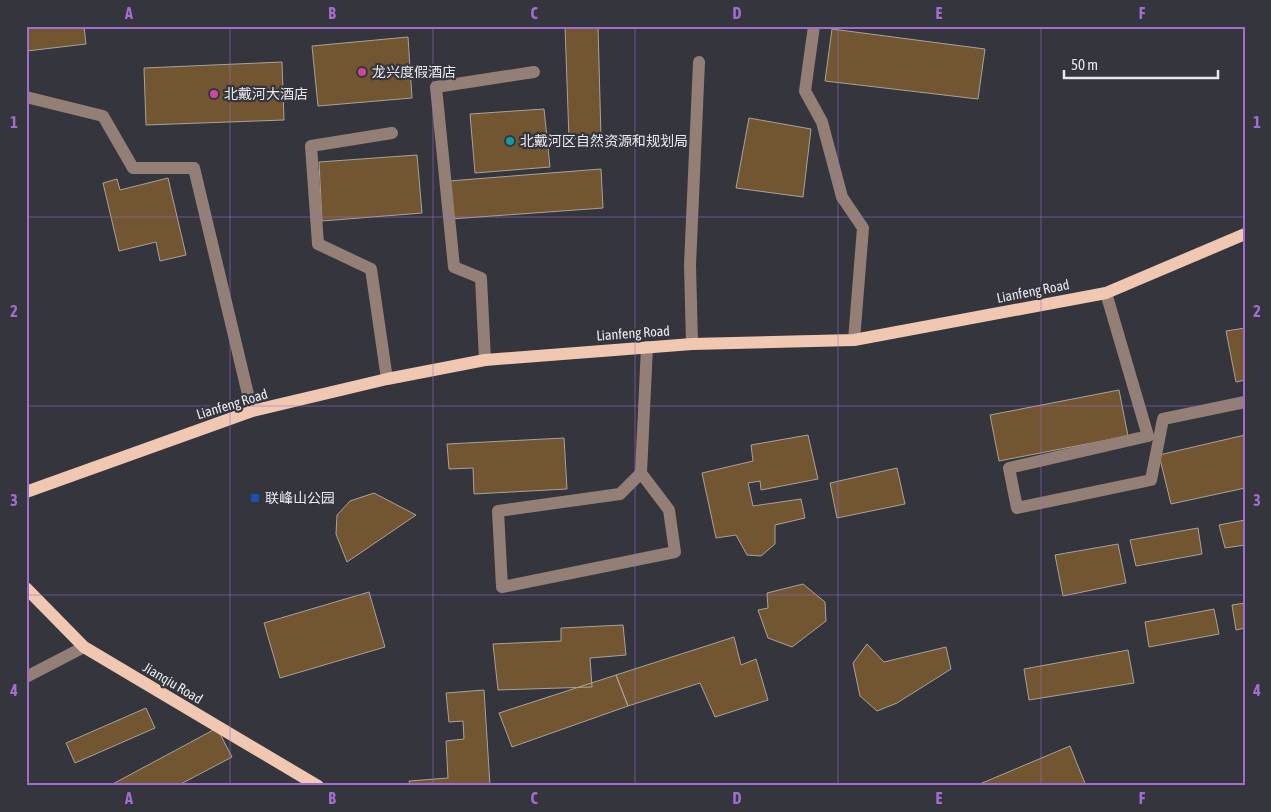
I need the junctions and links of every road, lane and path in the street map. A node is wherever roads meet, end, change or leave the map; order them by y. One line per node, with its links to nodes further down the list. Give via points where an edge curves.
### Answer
1 (814, 26): 8 (street, via 804,91 822,122 842,197 863,228)
2 (699, 62): 9 (street, via 690,265)
3 (534, 72): 11 (street, via 436,87 454,267 481,278)
4 (26, 97): 14 (street, via 103,116 133,168 194,168)
5 (392, 133): 12 (street, via 311,146 318,244 371,269)
6 (1245, 234): 7 (main road, Lianfeng Road)
7 (1106, 293): 8 (main road, Lianfeng Road); 13 (street, via 1148,436 1008,468 1017,508 1151,480 1163,419)
8 (854, 340): 9 (main road, Lianfeng Road)
9 (692, 344): 10 (main road, Lianfeng Road)
10 (647, 347): 11 (main road, Lianfeng Road); 15 (street)
11 (485, 360): 12 (main road, Lianfeng Road)
12 (387, 379): 14 (main road, Lianfeng Road)
13 (1245, 402)
14 (252, 411): 16 (main road, Lianfeng Road)
15 (641, 473): 15 (street, via 669,510 675,552 502,587 498,511 620,494)
16 (26, 492)
17 (26, 588): 18 (main road, Jianqiu Road)
18 (84, 647): 19 (street); 20 (main road, Jianqiu Road)
19 (26, 677)
20 (318, 786)

